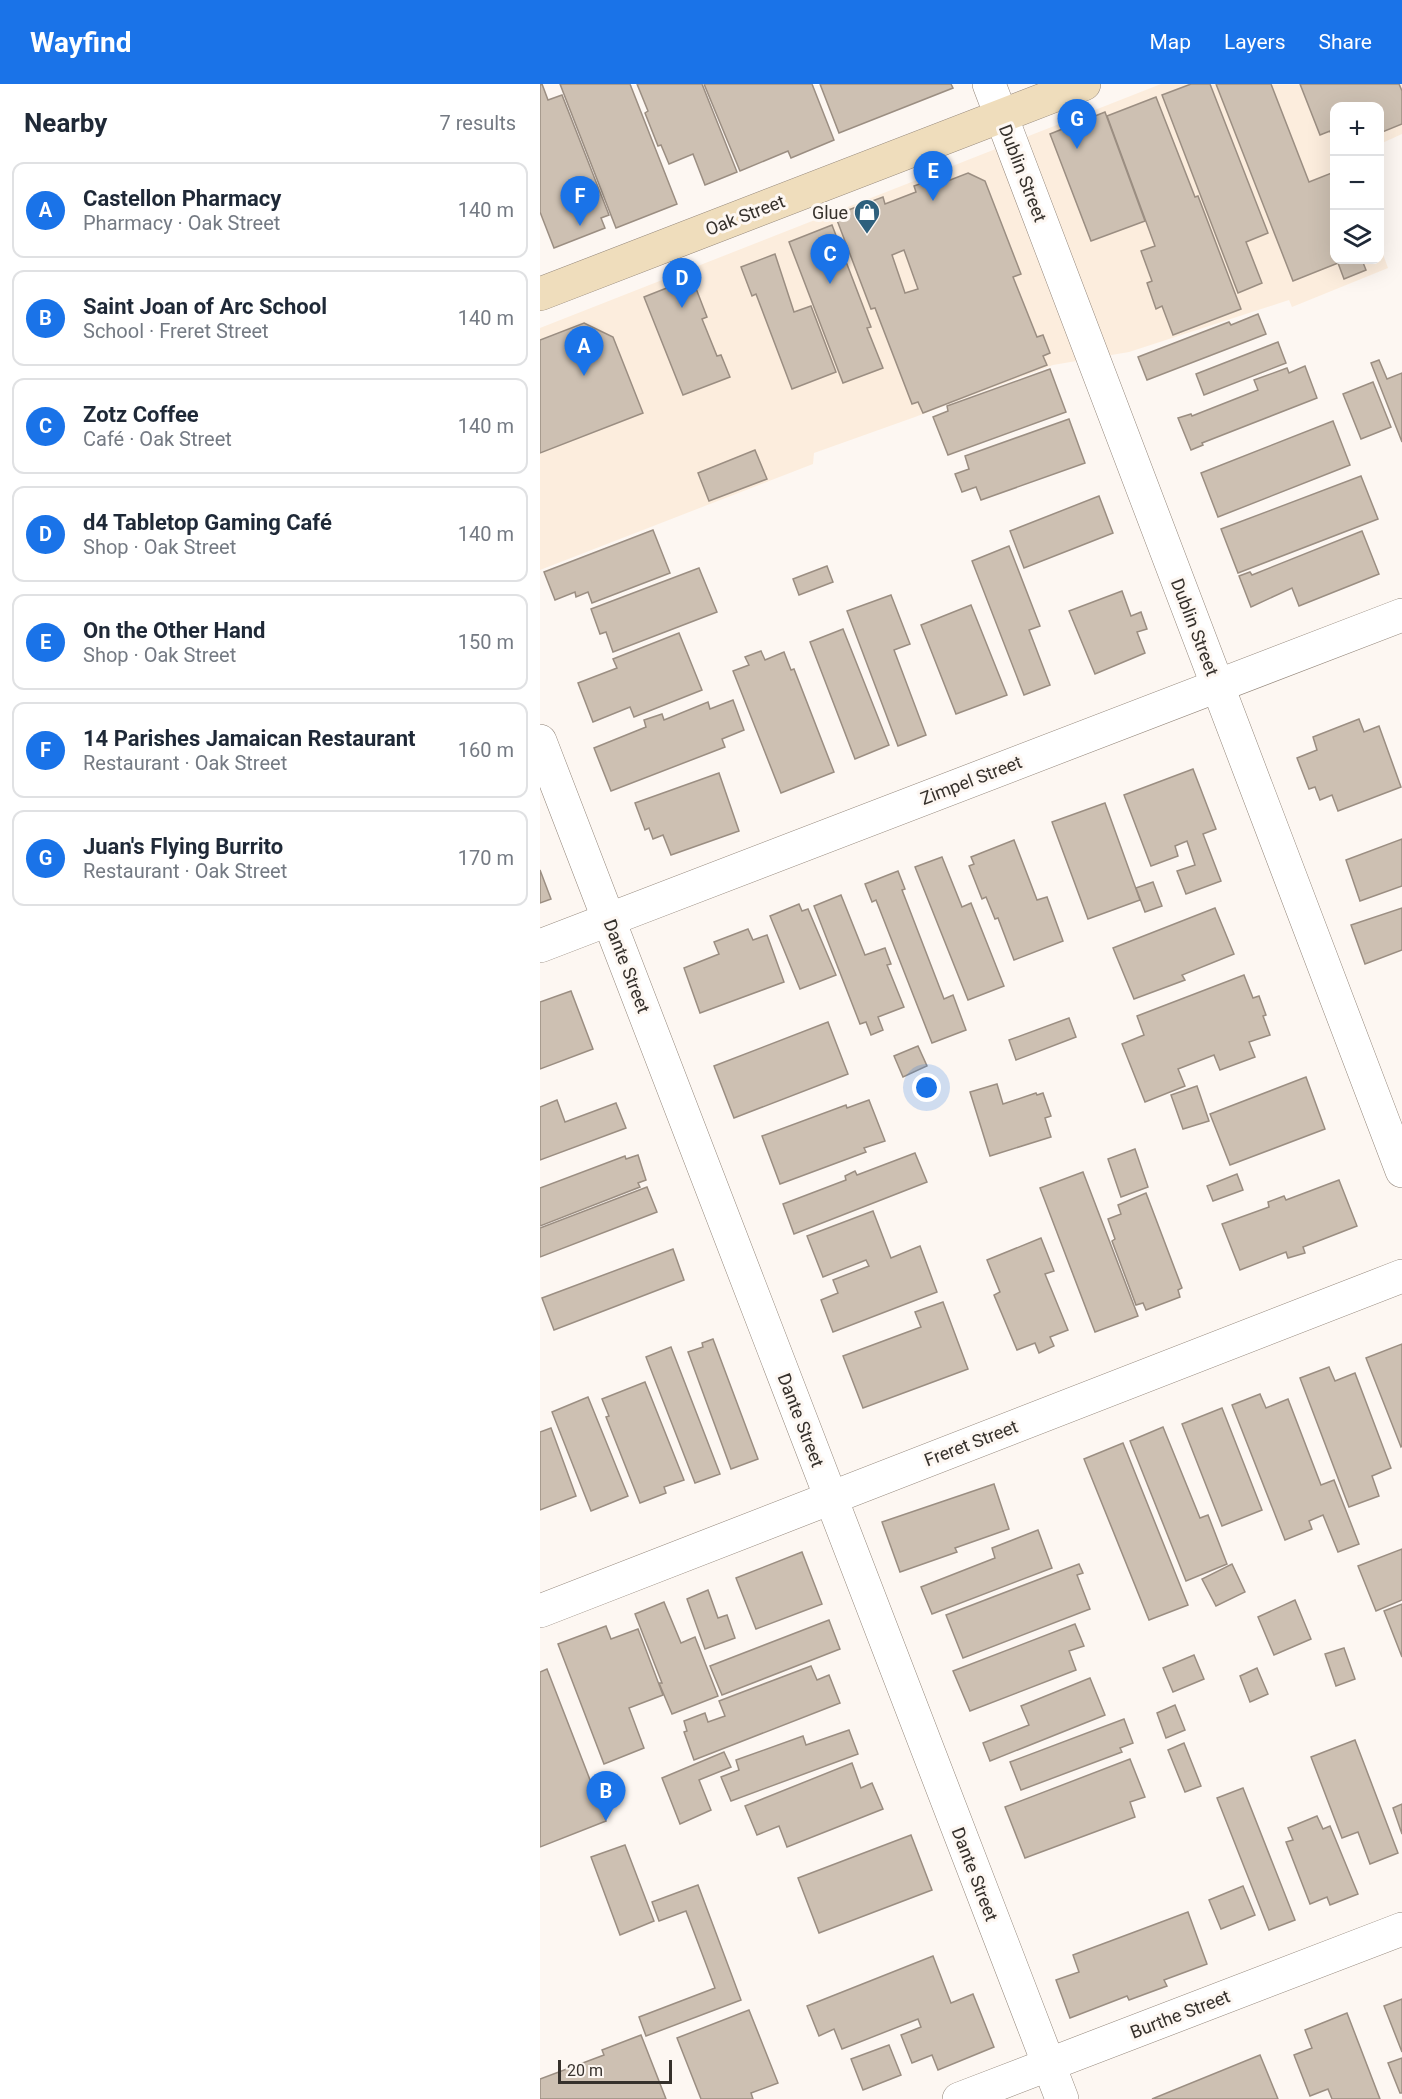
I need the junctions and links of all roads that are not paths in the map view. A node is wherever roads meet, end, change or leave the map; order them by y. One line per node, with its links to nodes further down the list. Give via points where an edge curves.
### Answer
1 (988, 84): 3 (street, Dublin Street)
2 (1084, 84): 3 (main road, Oak Street)
3 (1001, 116): 4 (main road, Oak Street); 6 (street, Dublin Street)
4 (540, 294)
5 (1402, 615): 6 (street, Zimpel Street)
6 (1218, 686): 8 (street, Zimpel Street); 10 (street, Dublin Street)
7 (540, 741): 8 (street, Dante Street)
8 (609, 919): 9 (street, Zimpel Street); 12 (street, Dante Street)
9 (540, 946)
10 (1402, 1171)
11 (1402, 1276): 12 (street, Freret Street)
12 (830, 1498): 13 (street, Freret Street); 15 (street, Dante Street)
13 (540, 1611)
14 (1402, 1929): 15 (street, Burthe Street)
15 (1048, 2065): 16 (street, Burthe Street); 17 (street, Dante Street)
16 (959, 2099)
17 (1062, 2099)

